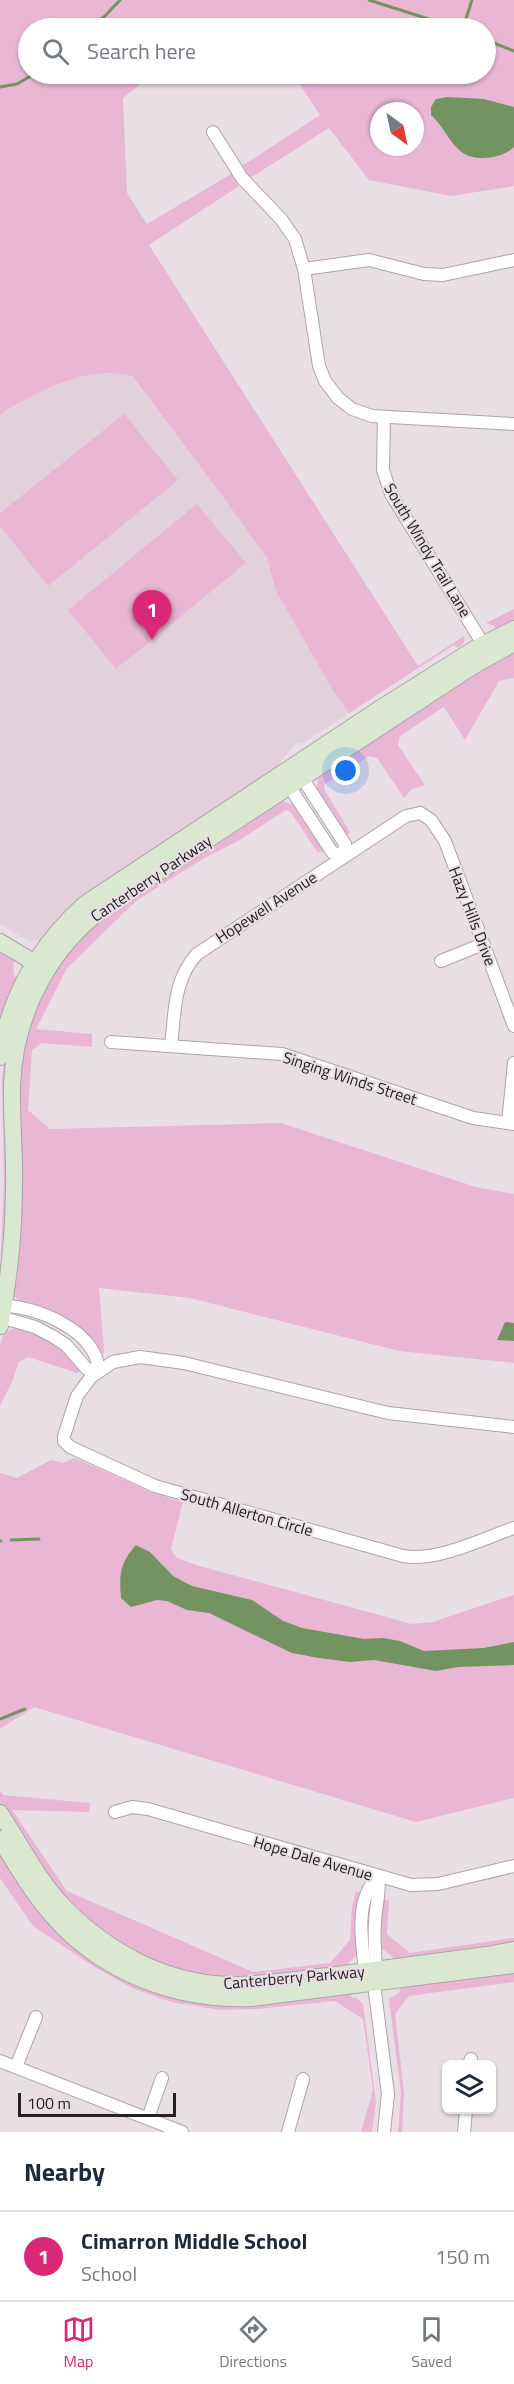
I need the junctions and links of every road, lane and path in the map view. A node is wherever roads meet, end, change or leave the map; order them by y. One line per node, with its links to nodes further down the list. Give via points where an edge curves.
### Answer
1 (213, 132): 3 (street, via 242,178 288,228)
2 (514, 260): 3 (street, via 443,275 369,260)
3 (304, 268): 4 (street, via 317,360 325,381 348,406)
4 (384, 418): 5 (street); 8 (street, South Windy Trail Lane, via 382,466 389,490)
5 (514, 424)
6 (514, 629): 8 (street, Canterberry Parkway)
7 (514, 643): 9 (street, Canterberry Parkway)
8 (483, 644): 9 (street, Canterberry Parkway)
9 (292, 776): 11 (street, via 345,844); 15 (street, Canterberry Parkway, via 102,909)
10 (421, 808): 11 (street, Hopewell Avenue); 13 (street, Hazy Hills Drive, via 445,842)
11 (343, 857): 18 (street, Hopewell Avenue, via 197,954 178,984)
12 (0, 942): 15 (street)
13 (483, 944): 14 (street); 16 (street, Hazy Hills Drive)
14 (441, 961)
15 (40, 966): 19 (street, Canterberry Parkway, via 20,987); 22 (street, Canterberry Parkway, via 14,1061 14,1205)
16 (514, 1026)
17 (111, 1042): 18 (street, Singing Winds Street)
18 (171, 1046): 21 (street, Singing Winds Street, via 282,1054 473,1118)
19 (0, 1057)
20 (514, 1063): 21 (street)
21 (511, 1124)
22 (1, 1315): 23 (street, via 45,1331 66,1345 87,1369)
23 (98, 1371): 24 (street, South Allerton Circle, via 127,1358 164,1359 388,1413); 25 (street, South Allerton Circle, via 77,1396 64,1441 150,1484 410,1557 438,1554)
24 (514, 1427)
25 (514, 1528)
26 (115, 1812): 30 (street, Hope Dale Avenue, via 132,1807 148,1809)
27 (0, 1813): 33 (street, Canterberry Parkway, via 63,1907 103,1942 148,1967 189,1980 234,1985)
28 (0, 1839): 33 (street, Canterberry Parkway, via 38,1898 63,1926 102,1958 147,1982 183,1993 231,1999 272,1997)
29 (514, 1866): 30 (street, Hope Dale Avenue, via 426,1886)
30 (378, 1877): 33 (street)
31 (514, 1950): 33 (street, Canterberry Parkway)
32 (514, 1965): 33 (street, Canterberry Parkway)
33 (372, 1975): 43 (street, via 388,2094)
34 (36, 2017): 36 (street)
35 (0, 2061): 36 (street)
36 (16, 2067): 40 (street)
37 (162, 2078): 40 (street)
38 (303, 2079): 42 (street)
39 (466, 2114): 44 (street)
40 (147, 2118): 41 (street)
41 (182, 2132)
42 (288, 2132)
43 (384, 2132)
44 (464, 2132)

